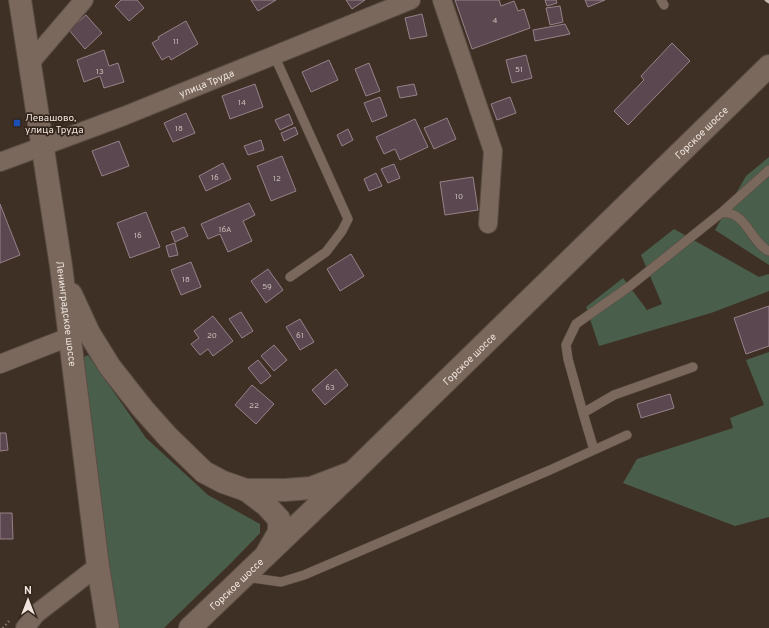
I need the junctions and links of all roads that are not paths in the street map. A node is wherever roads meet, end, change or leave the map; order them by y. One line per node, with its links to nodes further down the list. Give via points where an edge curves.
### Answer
1 (20, 0): 6 (street, Ленинградское шоссе)
2 (84, 0): 6 (street)
3 (411, 0): 5 (street, улица Труда)
4 (442, 0): 12 (street, via 493,151)
5 (274, 55): 8 (street, улица Труда, via 124,116); 15 (lane, via 348,219 326,252)
6 (29, 64): 8 (street, Ленинградское шоссе)
7 (769, 66): 22 (street, Горское шоссе)
8 (41, 146): 9 (street, улица Труда); 14 (street, Ленинградское шоссе)
9 (0, 162)
10 (769, 170): 11 (lane)
11 (721, 213): 13 (lane, via 730,212 739,216 756,240); 19 (lane, via 630,286 576,324 566,345)
12 (488, 224)
13 (769, 251)
14 (61, 266): 16 (street, Ленинградское шоссе); 23 (street, via 68,288 89,333 110,367 143,409 204,472)
15 (290, 277)
16 (69, 337): 17 (street); 25 (street, Ленинградское шоссе)
17 (0, 364)
18 (693, 366): 19 (lane, via 614,395)
19 (583, 413): 21 (lane)
20 (627, 436): 21 (lane)
21 (594, 450): 26 (lane, via 304,575 281,582)
22 (353, 472): 23 (street, via 311,488); 24 (street, Горское шоссе)
23 (246, 490): 24 (street, via 279,519 279,532)
24 (267, 553): 26 (street, Горское шоссе)
25 (98, 566): 27 (street, via 36,614); 28 (street, Ленинградское шоссе)
26 (242, 577): 29 (street, Горское шоссе)
27 (25, 628)
28 (108, 628)
29 (190, 628)

